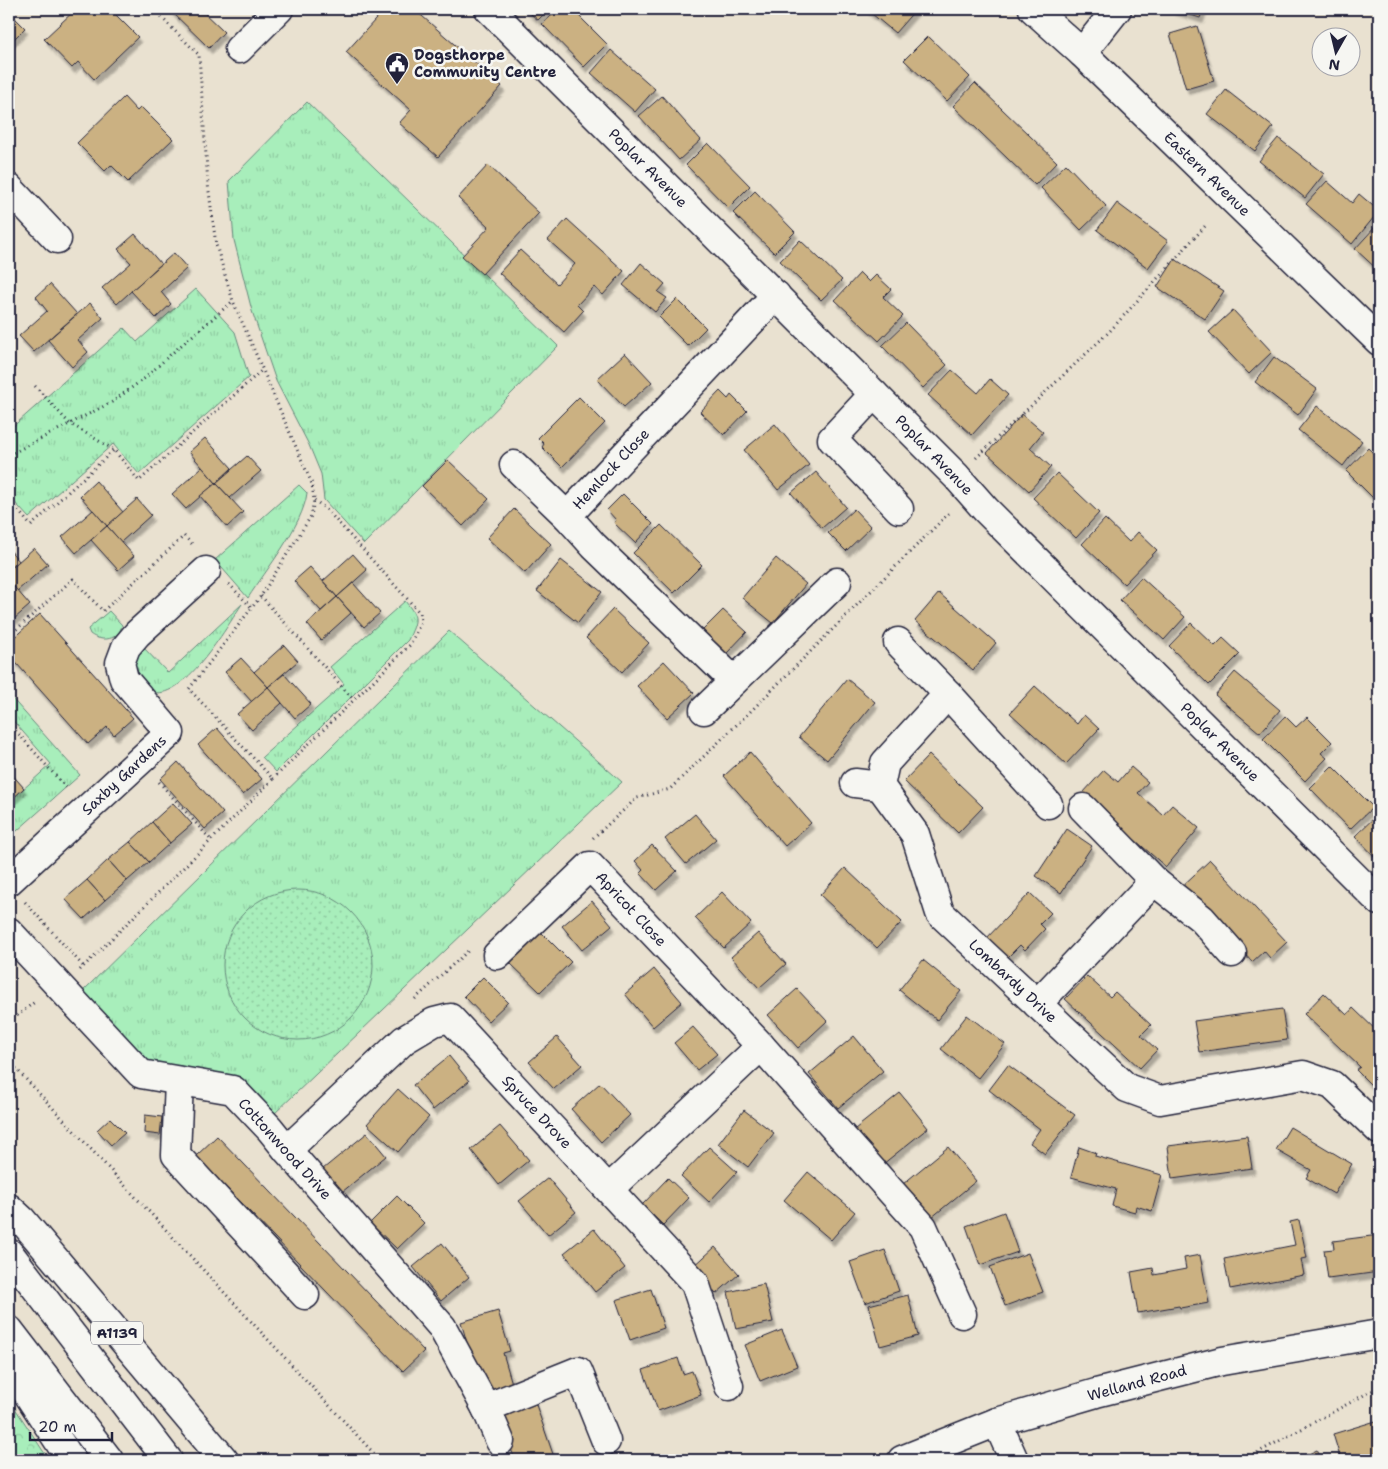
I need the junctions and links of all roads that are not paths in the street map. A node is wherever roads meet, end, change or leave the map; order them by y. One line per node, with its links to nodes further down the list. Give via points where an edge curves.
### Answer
1 (279, 9): 5 (main road)
2 (489, 9): 9 (main road, Poplar Avenue)
3 (1033, 9): 6 (main road, Eastern Avenue)
4 (1116, 9): 6 (main road)
5 (239, 49)
6 (1082, 53): 10 (main road, Eastern Avenue)
7 (9, 188): 8 (main road)
8 (57, 239)
9 (776, 296): 11 (main road, Poplar Avenue); 14 (main road, Hemlock Close)
10 (1379, 342)
11 (874, 394): 13 (main road, via 832,439); 25 (main road, Poplar Avenue, via 986,510)
12 (514, 465): 14 (main road)
13 (899, 509)
14 (567, 516): 18 (main road, Hemlock Close)
15 (209, 567): 24 (main road, Saxby Gardens, via 137,634 126,647 120,664 124,679 170,733 86,810)
16 (837, 582): 18 (main road)
17 (898, 642): 19 (main road)
18 (734, 681): 20 (main road)
19 (948, 694): 21 (main road); 29 (main road, Lombardy Drive, via 867,784 915,834 940,913)
20 (704, 710)
21 (1048, 804)
22 (1083, 808): 23 (main road)
23 (1154, 881): 28 (main road, via 1202,919); 29 (main road)
24 (15, 890)
25 (1379, 901)
26 (9, 932): 31 (main road, Cottonwood Drive, via 141,1074)
27 (486, 949): 30 (main road, Apricot Close, via 590,866)
28 (1232, 954)
29 (1037, 1004): 32 (main road, Lombardy Drive, via 1127,1088 1160,1100 1303,1075 1332,1085)
30 (761, 1046): 34 (main road); 38 (main road, Apricot Close, via 923,1227)
31 (179, 1081): 33 (main road, Cottonwood Drive, via 233,1090); 37 (main road, via 176,1155)
32 (1379, 1130)
33 (287, 1150): 34 (main road, Spruce Drove, via 404,1040 434,1022 450,1018); 43 (main road, Cottonwood Drive, via 442,1327)
34 (609, 1190): 42 (main road, Spruce Drove, via 695,1283)
35 (9, 1208): 50 (main road, A1139)
36 (9, 1253): 49 (main road, A1139)
37 (305, 1294)
38 (962, 1314)
39 (9, 1330): 48 (main road)
40 (1379, 1334): 44 (main road, Welland Road, via 1222,1360)
41 (9, 1365): 47 (main road)
42 (729, 1386)
43 (486, 1408): 45 (main road, Cottonwood Drive); 46 (main road, via 578,1371)
44 (998, 1422): 51 (main road, Welland Road); 52 (main road)
45 (500, 1441)
46 (606, 1441)
47 (71, 1460)
48 (109, 1460)
49 (168, 1460)
50 (224, 1460)
51 (902, 1460)
52 (1014, 1460)

